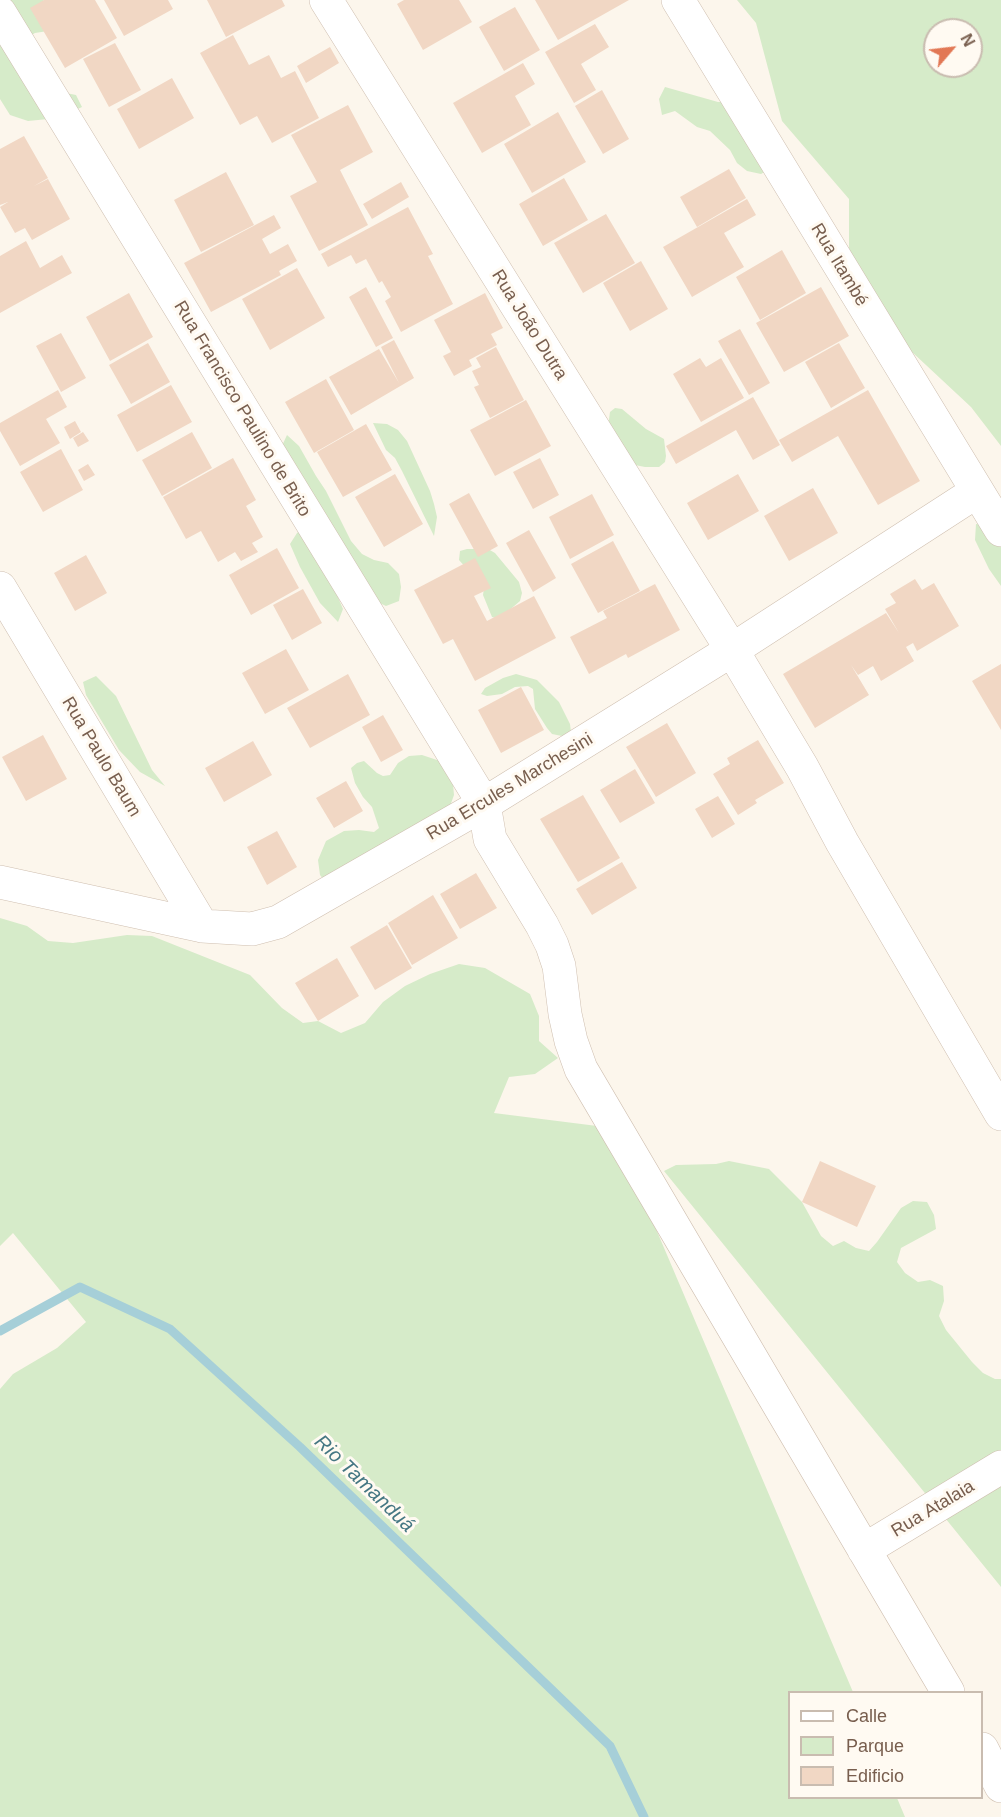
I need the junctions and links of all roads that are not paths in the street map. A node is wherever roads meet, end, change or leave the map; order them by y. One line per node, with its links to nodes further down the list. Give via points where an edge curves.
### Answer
1 (326, 0): 7 (street, Rua João Dutra)
2 (678, 0): 4 (street, Rua Itambé)
3 (0, 13): 8 (street, Rua Francisco Paulino de Brito)
4 (976, 492): 5 (street, Rua Itambé); 7 (street, Rua Ercules Marchesini)
5 (1001, 530)
6 (0, 588): 10 (street, Rua Paulo Baum)
7 (732, 650): 8 (street, Rua Ercules Marchesini); 11 (street, Rua João Dutra)
8 (484, 804): 10 (street, Rua Ercules Marchesini, via 278,922 252,929); 13 (street, via 489,839 542,925 560,966 565,1014 581,1069)
9 (0, 882): 10 (street, Rua Ercules Marchesini)
10 (202, 926)
11 (1001, 1114)
12 (1001, 1467): 13 (street, Rua Atalaia)
13 (864, 1550): 14 (street)
14 (947, 1691)
15 (983, 1753): 16 (street)
16 (1001, 1786)

